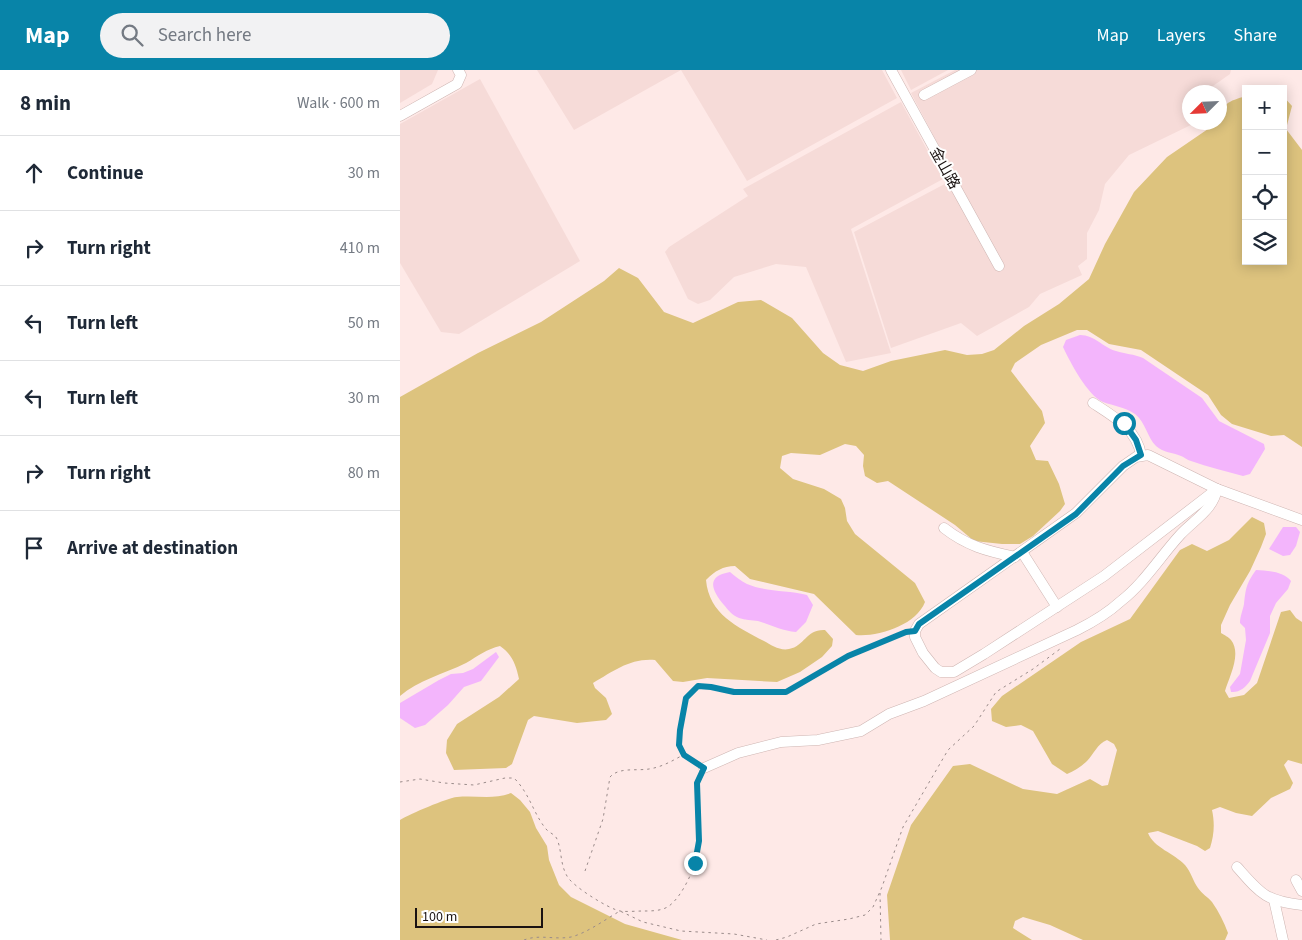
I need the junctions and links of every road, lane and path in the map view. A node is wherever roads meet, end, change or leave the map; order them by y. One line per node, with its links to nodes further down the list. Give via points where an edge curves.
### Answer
1 (891, 70): 6 (street, 金山路)
2 (971, 70): 4 (street)
3 (460, 72): 5 (street, via 457,84)
4 (924, 95)
5 (400, 116)
6 (999, 266)
7 (1093, 403): 8 (street, via 1124,423 1136,440)
8 (1141, 455): 9 (street, via 1148,455); 12 (street, via 1123,466 1076,514)
9 (1217, 489): 10 (street); 13 (street, via 1104,576); 17 (street, via 1214,502 1181,534 1144,579 1123,600 1077,630 889,714 861,731 818,740 781,742 738,753)
10 (1302, 520)
11 (944, 528): 12 (street, via 965,543 979,548)
12 (1018, 554): 13 (street); 14 (street, via 919,624)
13 (1057, 607): 14 (street, via 954,672 940,672 935,668 917,643)
14 (915, 631): 16 (path, via 848,656 786,692 734,692 698,686 686,698 679,745)
15 (1062, 647): 23 (path, via 996,692 974,726 948,750 902,827)
16 (684, 755): 17 (path); 20 (path, via 665,765 613,773 604,819)
17 (704, 768): 26 (path, via 697,783 699,841 695,863 682,891 670,906 657,910)
18 (400, 782): 26 (path, via 420,779 474,784 514,778 524,788 547,830 558,840 560,861 567,878 578,888)
19 (1236, 868): 24 (street, via 1260,893)
20 (585, 871)
21 (1296, 880): 22 (street)
22 (1302, 891)
23 (880, 892): 29 (path, via 874,906 864,915 816,924); 30 (path)
24 (1274, 900): 25 (street); 31 (street)
25 (1302, 905)
26 (620, 911): 27 (path, via 571,938); 28 (path, via 643,922 681,931 734,934)
27 (524, 940)
28 (767, 940)
29 (776, 940)
30 (881, 940)
31 (1283, 940)

